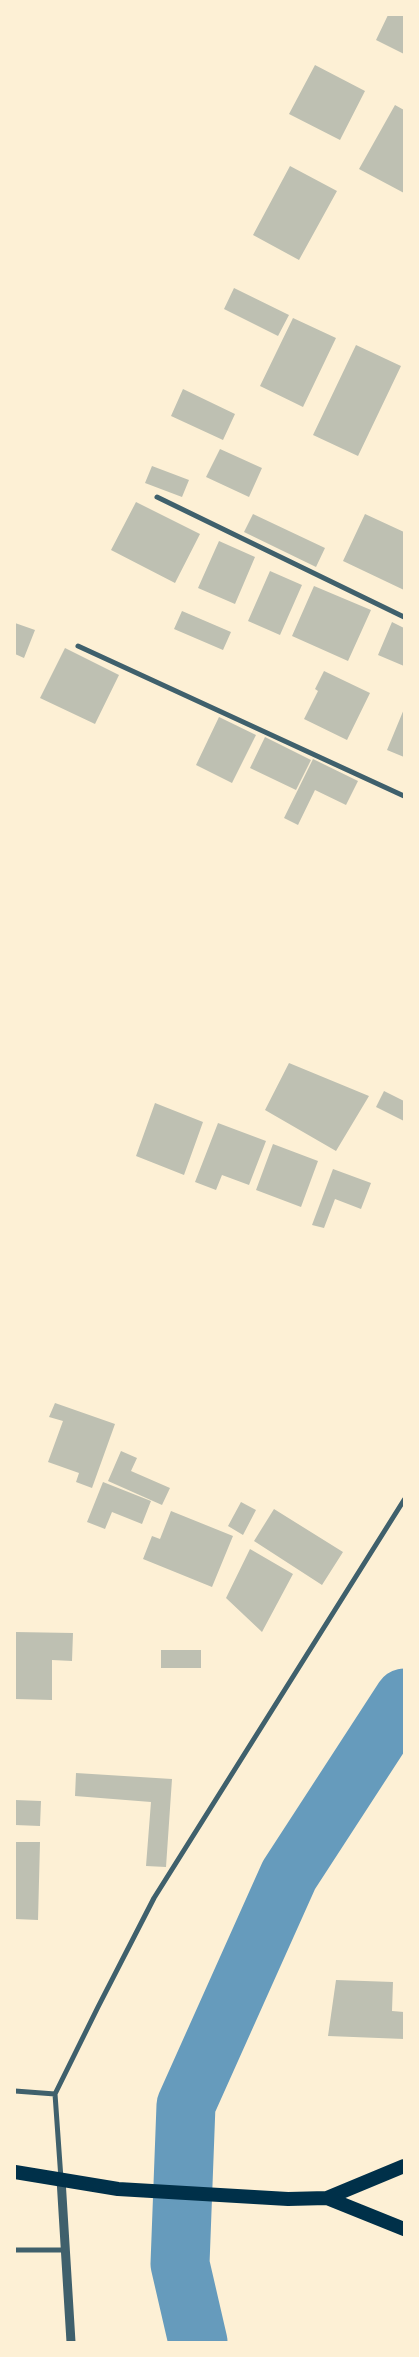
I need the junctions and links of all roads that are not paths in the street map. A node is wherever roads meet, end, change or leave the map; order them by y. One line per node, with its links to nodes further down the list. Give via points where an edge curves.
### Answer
1 (157, 497): 2 (street)
2 (404, 617)
3 (78, 646): 4 (street)
4 (404, 796)
5 (404, 1500): 7 (street, via 154,1898)
6 (15, 2091): 7 (street)
7 (55, 2094): 10 (street)
8 (404, 2166): 11 (highway)
9 (15, 2172): 10 (highway)
10 (61, 2180): 11 (highway, via 118,2189 288,2199); 14 (street)
11 (327, 2198): 12 (highway)
12 (402, 2231)
13 (15, 2250): 14 (street)
14 (65, 2250): 15 (street)
15 (71, 2342)

